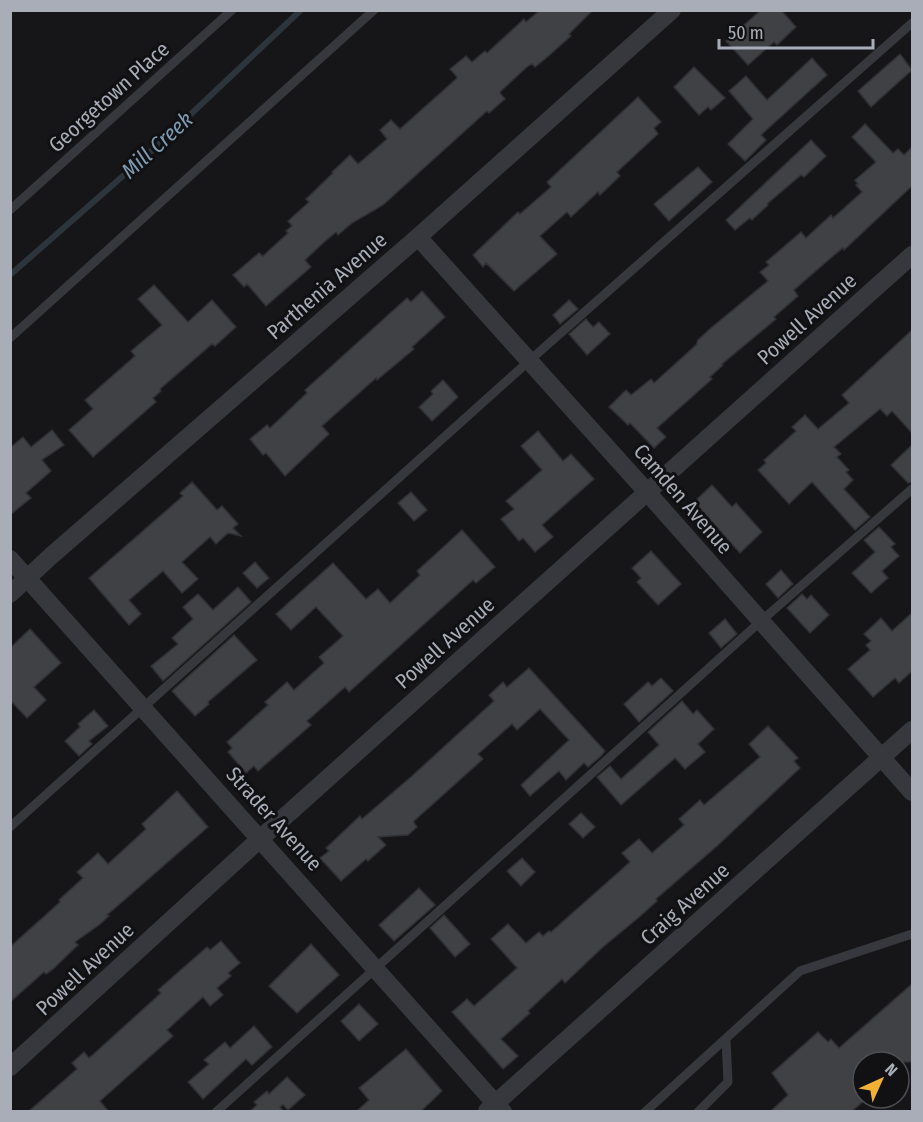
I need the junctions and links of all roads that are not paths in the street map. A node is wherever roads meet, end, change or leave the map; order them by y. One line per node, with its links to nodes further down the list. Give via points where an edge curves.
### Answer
1 (232, 10): 5 (lane, Georgetown Place)
2 (374, 10): 8 (lane)
3 (672, 10): 6 (street, Parthenia Avenue)
4 (912, 23): 9 (lane)
5 (10, 210)
6 (418, 237): 9 (street, Camden Avenue); 13 (street, Parthenia Avenue)
7 (912, 255): 11 (street, Powell Avenue)
8 (10, 338)
9 (529, 361): 11 (street, Camden Avenue); 16 (lane)
10 (912, 489): 15 (lane)
11 (647, 492): 15 (street, Camden Avenue); 21 (street, Powell Avenue)
12 (10, 559): 13 (street, Strader Avenue)
13 (28, 578): 14 (street, Parthenia Avenue); 16 (street, Strader Avenue)
14 (10, 594)
15 (761, 621): 18 (street, Camden Avenue); 23 (lane)
16 (143, 708): 20 (lane); 21 (street, Strader Avenue)
17 (912, 730): 18 (street, Craig Avenue)
18 (882, 758): 19 (street, Camden Avenue); 26 (street, Craig Avenue)
19 (912, 792)
20 (10, 827)
21 (261, 838): 23 (street, Strader Avenue); 25 (street, Powell Avenue)
22 (912, 934): 24 (lane, via 800,971)
23 (377, 968): 26 (street, Strader Avenue); 27 (lane)
24 (726, 1040): 28 (lane); 29 (lane, via 728,1082)
25 (10, 1067)
26 (495, 1109)
27 (216, 1112)
28 (645, 1112)
29 (698, 1112)

